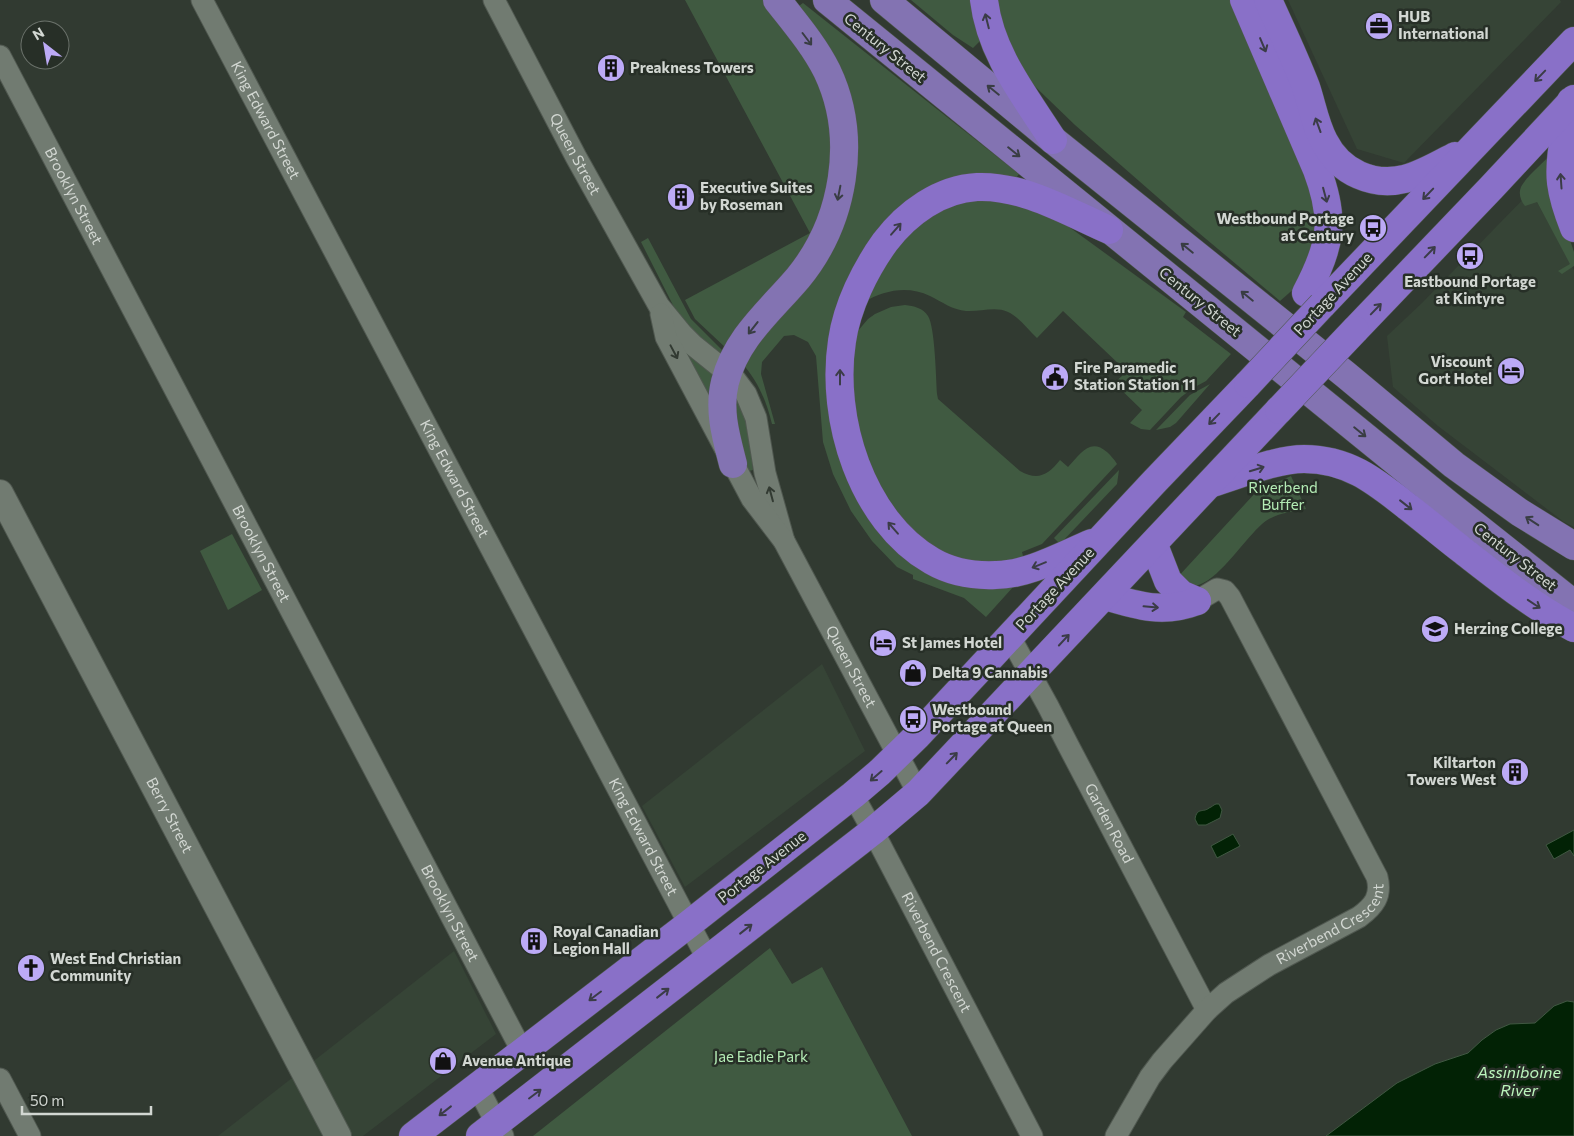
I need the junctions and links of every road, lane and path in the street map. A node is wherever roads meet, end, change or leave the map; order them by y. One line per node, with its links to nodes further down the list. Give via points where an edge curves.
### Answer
1 (202, 0): 36 (street, King Edward Street)
2 (494, 0): 17 (street, Queen Street)
3 (777, 0): 18 (main road, one-way to 18, via 813,47 833,86 842,131 842,176 835,210 821,244 798,277 753,327 739,347)
4 (826, 0): 15 (main road, Century Street, one-way to 15)
5 (884, 0): 12 (main road, one-way to 5)
6 (984, 0): 12 (highway, one-way to 6, via 1002,60 988,27)
7 (1244, 0): 16 (highway, one-way to 16, via 1326,197 1329,228 1317,272)
8 (1268, 0): 13 (highway, one-way to 8, via 1396,182 1375,181 1345,168 1323,140 1306,88)
9 (1574, 41): 13 (highway, Portage Avenue, one-way to 13)
10 (0, 56): 39 (street, Brooklyn Street)
11 (1573, 100): 14 (highway, one-way to 11, via 1564,202 1560,177); 20 (highway, one-way to 11, bridge)
12 (1053, 140): 25 (main road, one-way to 12, via 1519,512 1454,465)
13 (1472, 148): 16 (highway, Portage Avenue, one-way to 16)
14 (1574, 228)
15 (1109, 230): 23 (highway, one-way to 15, via 1031,568 998,575 965,573 933,562 916,551 888,523 860,475 843,414 840,362 844,329 877,253 903,221 937,198 975,187 1012,190); 28 (main road, Century Street, one-way to 28)
16 (1314, 299): 23 (highway, Portage Avenue, one-way to 23, bridge, via 1254,377)
17 (659, 306): 18 (street, Queen Street, via 693,345); 19 (street, Queen Street, one-way to 19, via 666,337)
18 (728, 372): 19 (main road, via 722,409); 22 (street, Queen Street, one-way to 18, via 765,473 753,408 743,388)
19 (733, 464): 22 (street, Queen Street, via 752,499)
20 (1211, 483): 24 (highway); 29 (highway, one-way to 29, via 1283,461 1302,459 1318,459 1353,469 1394,496 1506,585)
21 (0, 493): 44 (street, Berry Street)
22 (784, 540): 32 (street, Queen Street)
23 (1100, 540): 30 (highway, Portage Avenue)
24 (1154, 545): 26 (highway); 27 (highway, via 1168,581 1181,594)
25 (1574, 546)
26 (1105, 596): 27 (highway, one-way to 27, via 1150,608 1173,608); 31 (highway, one-way to 26)
27 (1197, 600): 38 (street, Riverbend Crescent, via 1217,589 1230,597 1373,868 1380,887 1369,910 1269,965 1226,993)
28 (1574, 604)
29 (1574, 628)
30 (1010, 637): 31 (street, Garden Road); 32 (highway, Portage Avenue)
31 (1031, 675): 33 (highway, one-way to 31); 38 (street, Garden Road)
32 (898, 756): 33 (street, Queen Street); 34 (highway, Portage Avenue, one-way to 34)
33 (918, 793): 35 (highway)
34 (853, 795): 35 (street, Riverbend Crescent); 36 (highway, Portage Avenue)
35 (873, 831): 37 (highway, one-way to 35); 46 (street, Riverbend Crescent)
36 (689, 924): 37 (street, King Edward Street); 39 (highway, Portage Avenue, one-way to 39)
37 (707, 958): 42 (highway, one-way to 37)
38 (1207, 1010): 47 (street, Riverbend Crescent, via 1150,1077)
39 (522, 1051): 41 (highway, Portage Avenue)
40 (0, 1079): 43 (street)
41 (478, 1086): 42 (street); 45 (highway, Portage Avenue, one-way to 45)
42 (493, 1132)
43 (30, 1136)
44 (338, 1136)
45 (413, 1136)
46 (1032, 1136)
47 (1116, 1136)

